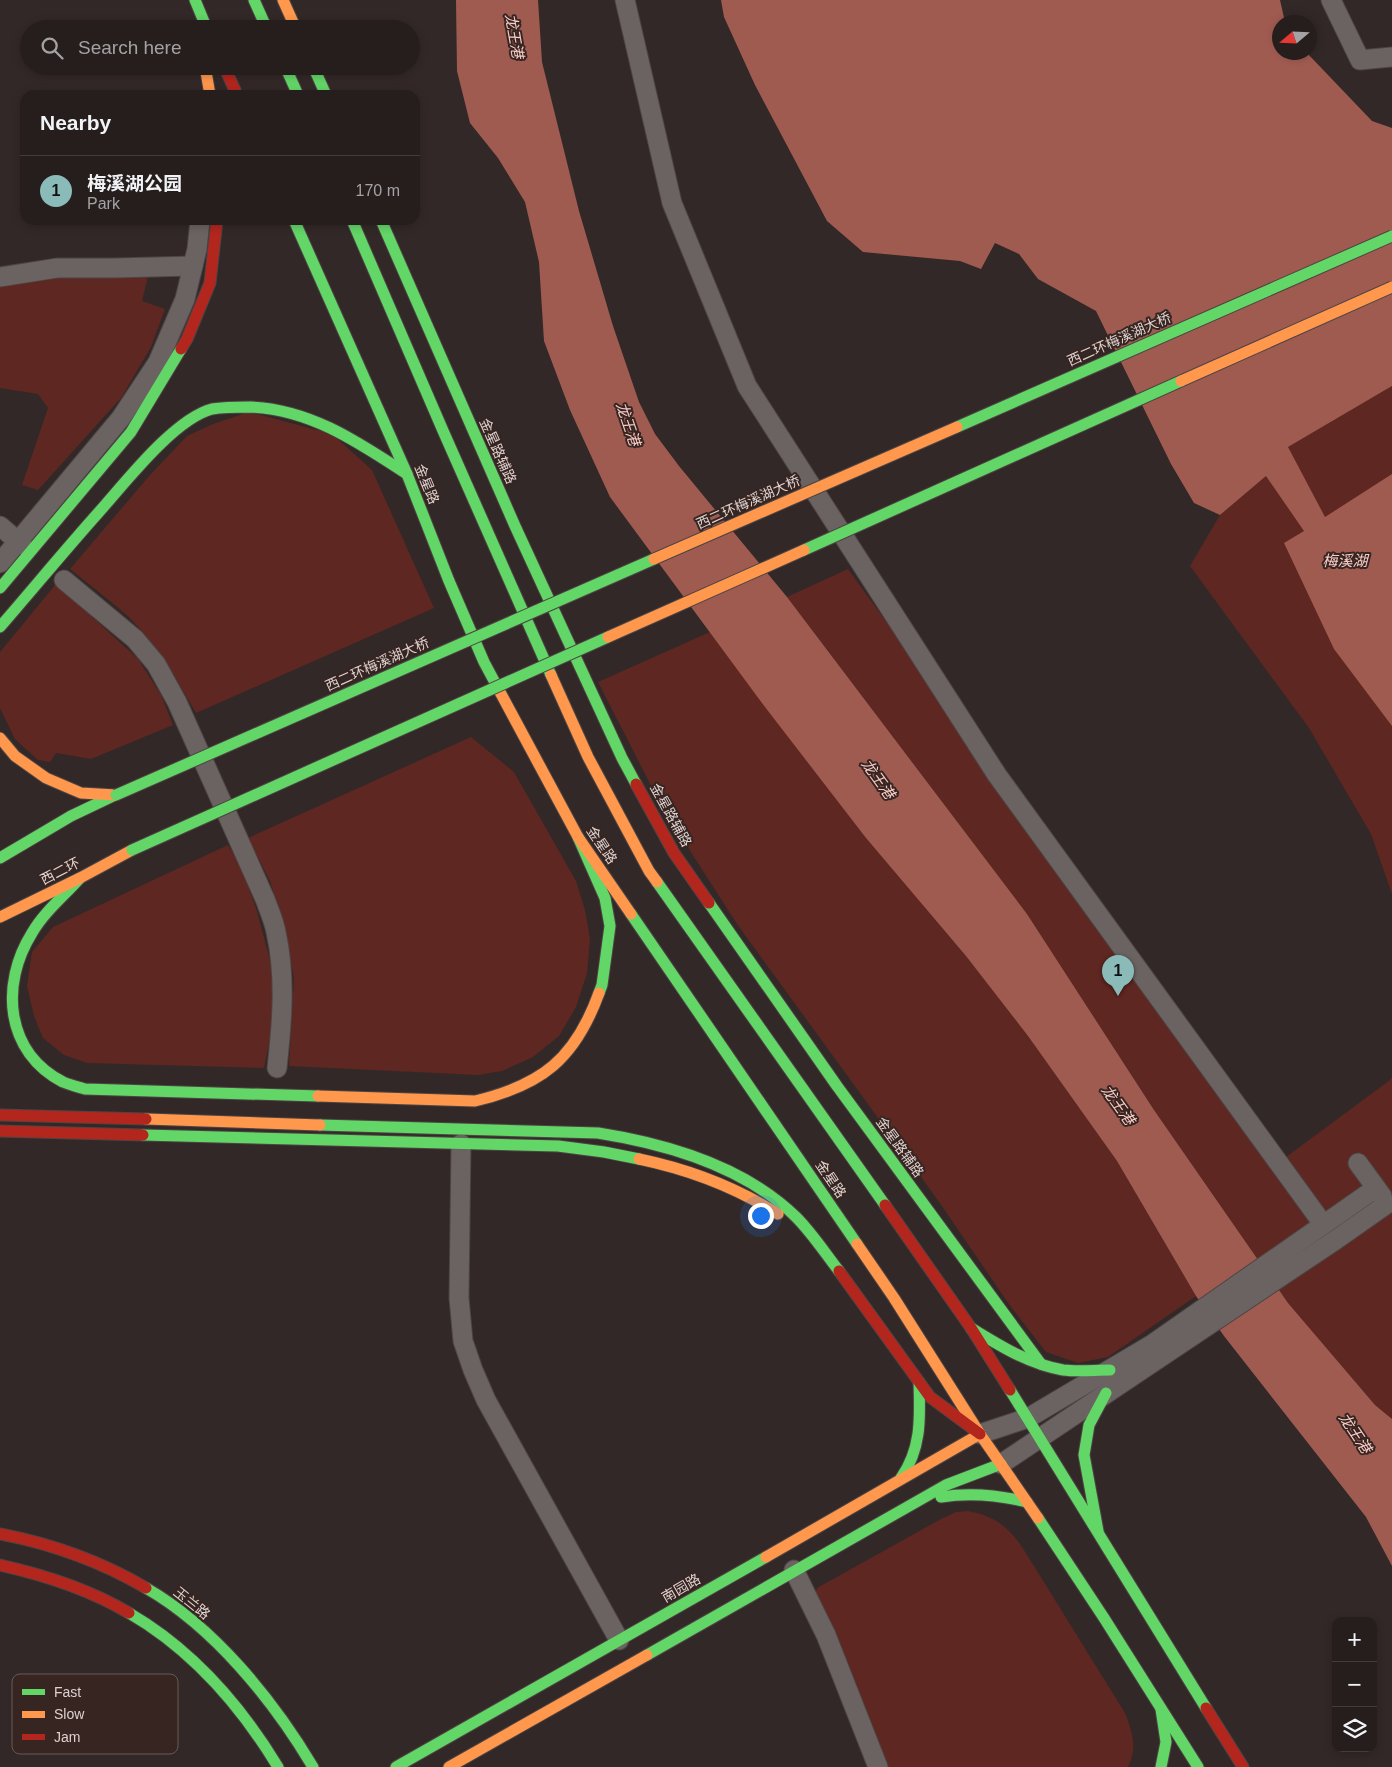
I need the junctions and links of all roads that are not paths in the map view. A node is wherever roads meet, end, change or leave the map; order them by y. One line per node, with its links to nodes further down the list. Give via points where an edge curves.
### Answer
1 (190, 0): 7 (main road)
2 (194, 0): 8 (main road)
3 (254, 0): 9 (main road)
4 (283, 0): 10 (main road)
5 (625, 0): 53 (street, via 672,203 747,386 997,774)
6 (1331, 0): 11 (street, via 1360,60)
7 (196, 20)
8 (198, 20)
9 (263, 20)
10 (292, 20)
11 (1392, 57)
12 (198, 75): 17 (street)
13 (207, 75): 18 (main road)
14 (228, 75): 19 (main road)
15 (288, 75): 20 (main road)
16 (317, 75): 21 (main road)
17 (199, 90)
18 (209, 90)
19 (235, 90)
20 (296, 90)
21 (324, 90)
22 (199, 225): 28 (street)
23 (216, 225): 36 (main road, via 210,283 187,339 161,384 131,432)
24 (296, 225): 31 (main road, 金星路)
25 (354, 225): 55 (main road, 金星路, via 588,757 649,871)
26 (383, 225): 57 (main road, 金星路辅路, via 515,526 622,758 674,853 836,1086)
27 (1392, 236): 39 (main road, 西二环梅溪湖大桥, bridge)
28 (193, 266): 29 (street, via 57,268); 33 (street, via 185,299 158,362 121,418)
29 (0, 277)
30 (1392, 287): 44 (main road, 西二环, bridge, via 132,850)
31 (407, 474): 37 (main road, via 335,428 295,413 260,406 224,407 199,414 162,442); 41 (main road, 金星路, via 484,662)
32 (0, 526): 33 (street)
33 (20, 543): 34 (street)
34 (0, 563)
35 (64, 580): 46 (street, via 134,639 156,664 177,702 265,899 276,931 281,968 282,1018)
36 (0, 588)
37 (0, 627)
38 (0, 738): 39 (main road, via 15,756 46,778 81,792)
39 (116, 795): 40 (main road)
40 (71, 816): 42 (main road); 43 (main road)
41 (578, 837): 44 (main road, via 605,898 610,926 602,985 591,1014 568,1052 550,1069 523,1086 475,1101 85,1089 63,1082 25,1051 14,1033 8,997 17,958 31,932); 62 (main road, 金星路, via 894,1298)
42 (9, 839)
43 (0, 858)
44 (80, 878): 45 (main road, 西二环)
45 (0, 918)
46 (277, 1068)
47 (0, 1115): 54 (main road, via 554,1131 631,1138 700,1158 737,1176 797,1218)
48 (0, 1132): 49 (main road, via 271,1131)
49 (461, 1144): 54 (main road, via 592,1149 659,1163 699,1176 767,1206); 72 (street, via 459,1298 466,1348 486,1400)
50 (1358, 1163): 51 (street)
51 (1376, 1188): 52 (street); 53 (street)
52 (1389, 1207): 56 (street)
53 (1323, 1224): 56 (street)
54 (821, 1248): 59 (main road)
55 (971, 1328): 57 (main road, via 1003,1348); 61 (main road, 金星路)
56 (1154, 1352): 58 (street); 60 (street)
57 (1040, 1364): 58 (main road, via 1077,1371)
58 (1110, 1370): 61 (street)
59 (919, 1382): 62 (main road, via 930,1397); 65 (main road, via 920,1426 910,1465)
60 (1106, 1393): 63 (street); 68 (main road, via 1090,1425 1084,1455)
61 (1028, 1418): 62 (street); 63 (main road, 金星路)
62 (980, 1434): 64 (main road, 金星路); 65 (main road, 南园路)
63 (1040, 1438): 64 (street); 68 (main road, 金星路)
64 (1001, 1464): 66 (main road, via 946,1485); 67 (main road, 金星路)
65 (901, 1478): 72 (main road, 南园路)
66 (917, 1501): 67 (main road, via 962,1493 999,1494); 71 (main road)
67 (1027, 1502): 73 (main road, 金星路)
68 (1098, 1531): 81 (main road, 金星路)
69 (0, 1534): 75 (main road, 玉兰路, via 81,1556 169,1602 247,1674 296,1736)
70 (0, 1565): 74 (main road, via 60,1581 116,1606 153,1628 197,1665 230,1699 254,1727)
71 (794, 1570): 77 (main road); 78 (street, via 826,1635)
72 (619, 1640): 76 (main road, 南园路)
73 (1161, 1709): 79 (main road, via 1166,1742); 80 (main road, 金星路)
74 (278, 1767)
75 (313, 1767)
76 (396, 1767)
77 (449, 1767)
78 (878, 1767)
79 (1161, 1767)
80 (1198, 1767)
81 (1243, 1767)

